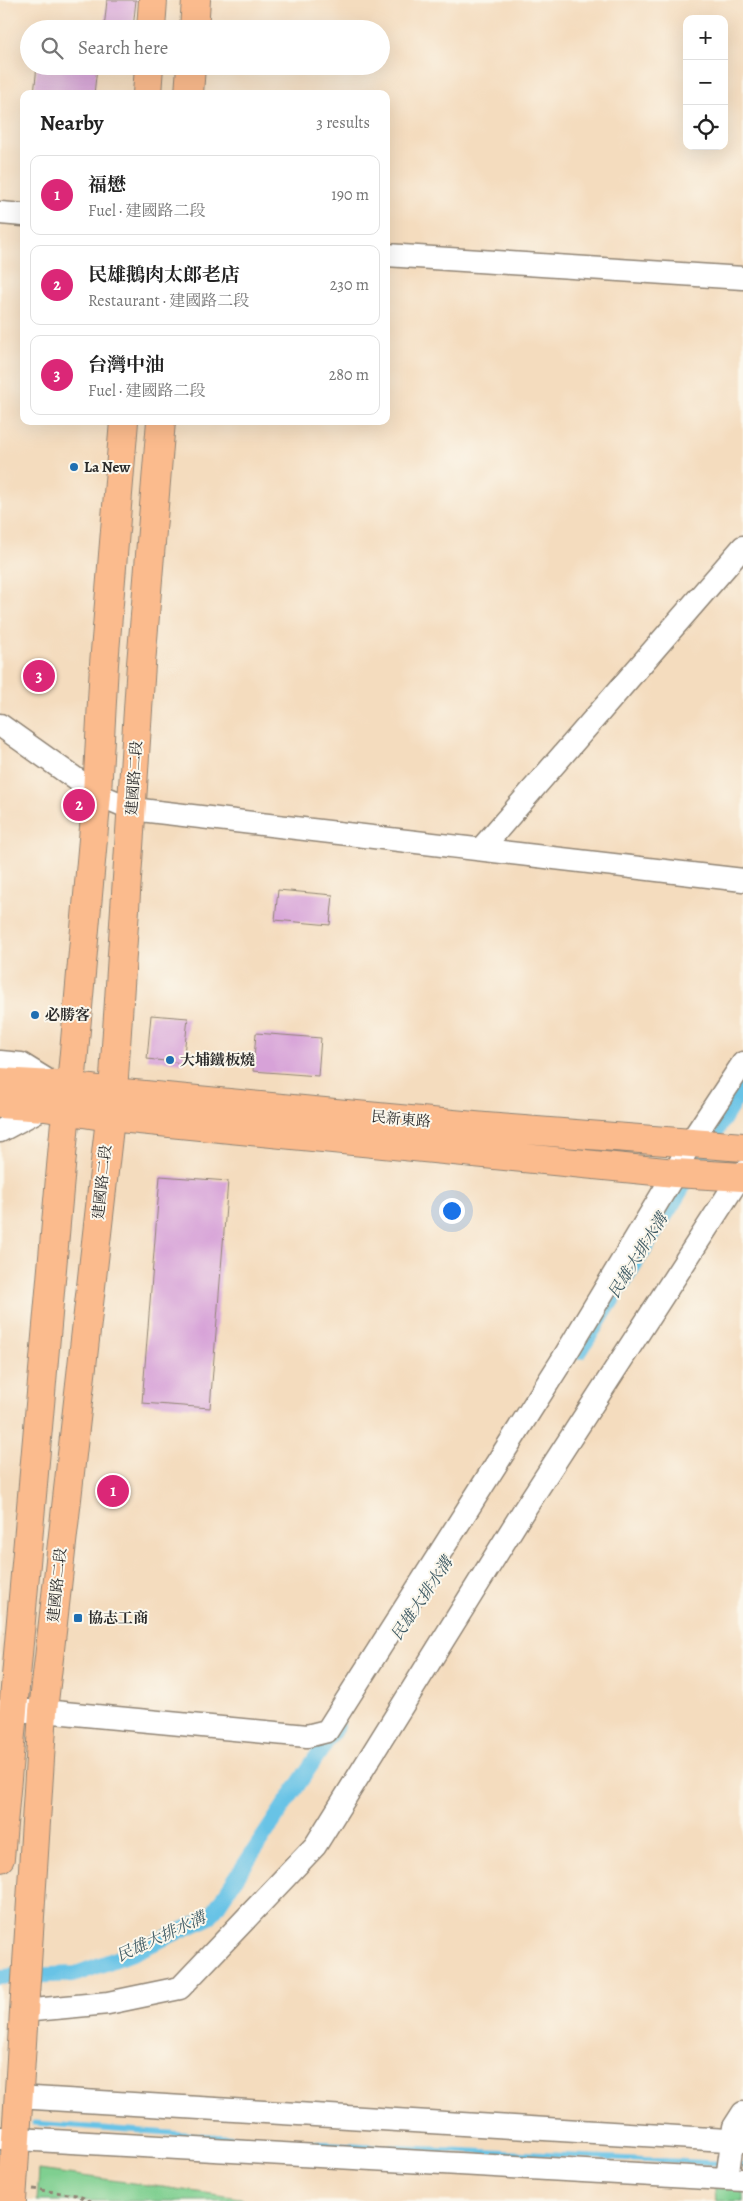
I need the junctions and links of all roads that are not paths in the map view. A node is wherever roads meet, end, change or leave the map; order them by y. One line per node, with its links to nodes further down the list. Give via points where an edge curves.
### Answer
1 (153, 0): 3 (main road)
2 (196, 0): 4 (main road)
3 (152, 20)
4 (195, 20)
5 (148, 75): 7 (main road)
6 (190, 75): 8 (main road)
7 (147, 90)
8 (189, 90)
9 (0, 213): 10 (street)
10 (20, 215)
11 (390, 255): 12 (street)
12 (743, 278)
13 (124, 425): 17 (main road)
14 (162, 425): 18 (main road, 建國路二段)
15 (743, 547): 19 (street)
16 (0, 725): 17 (street)
17 (97, 794): 18 (street); 25 (main road)
18 (132, 809): 19 (street); 27 (main road, 建國路二段)
19 (481, 849): 20 (street)
20 (743, 880)
21 (0, 1062): 25 (street, via 21,1064)
22 (743, 1063): 30 (street)
23 (0, 1071): 25 (street, via 13,1072)
24 (0, 1082): 25 (main road)
25 (59, 1097): 26 (main road); 27 (main road); 28 (street, via 5,1120); 29 (street); 34 (main road)
26 (0, 1104)
27 (111, 1105): 30 (main road, 民新東路, via 485,1127); 32 (main road, 民新東路); 35 (main road, 建國路二段)
28 (0, 1119)
29 (0, 1131)
30 (690, 1143): 31 (main road, 民新東路); 32 (street)
31 (743, 1147)
32 (674, 1173): 33 (main road, 民新東路); 35 (street, via 560,1362 327,1731 307,1736 264,1733)
33 (742, 1176): 37 (street, via 524,1510 315,1846 180,1988 108,2004)
34 (6, 1711): 35 (street); 36 (main road)
35 (43, 1711): 37 (main road, 建國路二段)
36 (0, 1858)
37 (23, 2010): 38 (main road)
38 (17, 2097): 40 (main road); 41 (street)
39 (743, 2113): 41 (street, via 734,2127)
40 (7, 2139): 42 (street); 43 (main road)
41 (738, 2140): 42 (street)
42 (735, 2180)
43 (12, 2194)

